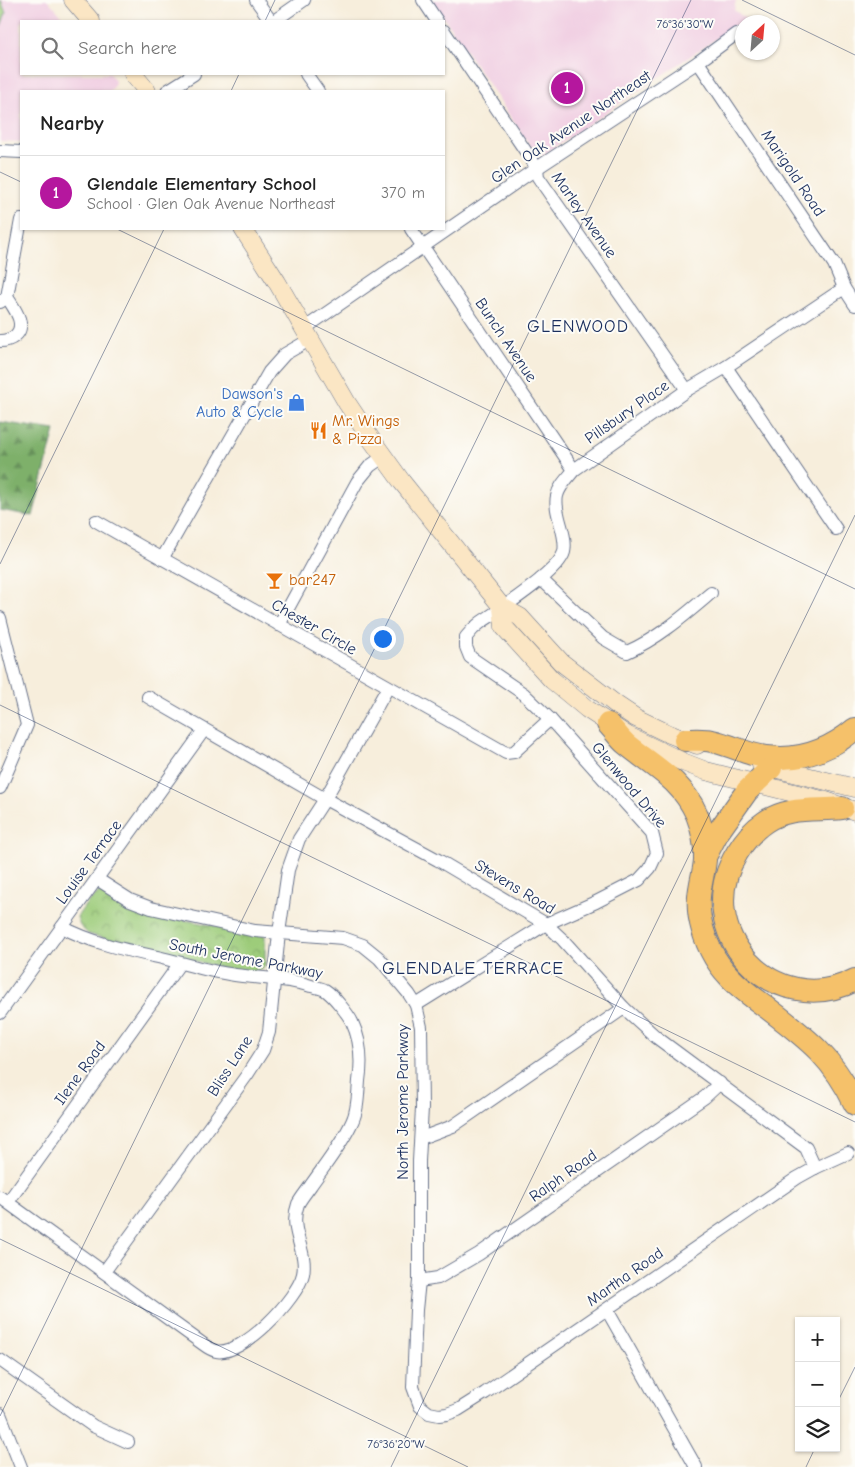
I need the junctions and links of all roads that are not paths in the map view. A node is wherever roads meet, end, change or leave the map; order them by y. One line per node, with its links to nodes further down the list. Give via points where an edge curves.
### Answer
1 (73, 0): 5 (main road)
2 (256, 0): 6 (street)
3 (304, 0): 7 (street)
4 (423, 0): 8 (street)
5 (90, 20)
6 (271, 20)
7 (274, 20)
8 (437, 20)
9 (445, 31): 20 (street, Marley Avenue)
10 (735, 35): 11 (street, Glen Oak Avenue Northeast)
11 (698, 62): 20 (street, Glen Oak Avenue Northeast); 25 (street, Marigold Road, via 830,257)
12 (134, 75): 15 (main road)
13 (192, 75): 16 (street)
14 (307, 75): 17 (street)
15 (146, 90)
16 (170, 90)
17 (317, 90)
18 (0, 151): 19 (street)
19 (20, 152)
20 (537, 168): 24 (street, Glen Oak Avenue Northeast); 31 (street, Marley Avenue, via 538,177)
21 (20, 224): 26 (street)
22 (244, 230): 28 (main road)
23 (412, 230): 24 (street, Bunch Avenue)
24 (423, 247): 28 (street, Glen Oak Avenue Northeast); 33 (street, Bunch Avenue)
25 (844, 288): 27 (street, Marigold Road); 30 (street, Pillsbury Place)
26 (3, 299): 29 (street, via 18,316 20,328 14,337)
27 (855, 305)
28 (308, 334): 32 (main road, via 347,403); 36 (street, via 269,372)
29 (0, 341)
30 (726, 367): 31 (street, Pillsbury Place); 35 (street)
31 (687, 390): 33 (street, Pillsbury Place)
32 (383, 457): 39 (main road); 41 (street, via 370,466 357,482)
33 (574, 470): 37 (street, Pillsbury Place, via 557,496 564,554)
34 (96, 521): 36 (street, Chester Circle)
35 (836, 529)
36 (162, 559): 41 (street, Chester Circle)
37 (541, 579): 38 (street, via 603,638 627,652 664,631); 39 (street, Pillsbury Place)
38 (712, 593)
39 (502, 607): 44 (street, Glenwood Drive, via 466,637 470,657 524,694); 45 (main road, via 504,627 532,658 571,697); 48 (main road, via 520,617 561,662 618,706 636,718)
40 (0, 618): 51 (street, via 27,725)
41 (279, 625): 42 (street, Chester Circle)
42 (388, 687): 44 (street, Chester Circle, via 506,753 514,752); 53 (street, Bliss Lane)
43 (148, 697): 47 (street, Stevens Road)
44 (550, 719): 57 (street, Glenwood Drive, via 652,834 657,853 639,880)
45 (608, 724): 50 (main road, via 683,762); 55 (highway, via 625,743 662,770 680,788 698,817)
46 (855, 729): 48 (highway, via 823,751 778,759 711,741)
47 (204, 730): 53 (street, Stevens Road); 56 (street, Louise Terrace)
48 (685, 740): 49 (main road)
49 (771, 768): 50 (highway); 52 (main road)
50 (755, 783): 54 (main road); 55 (highway, via 730,814)
51 (0, 788)
52 (855, 788)
53 (324, 799): 57 (street, Stevens Road, via 438,860); 59 (street, Bliss Lane, via 300,839 288,870)
54 (849, 809): 62 (highway, via 789,811 765,822 745,840 730,864 723,902 733,941 743,958 762,976 780,985 817,991 840,987)
55 (705, 857): 67 (highway, via 699,898 702,929 715,958 734,984 795,1029 831,1062)
56 (97, 879): 58 (street, Louise Terrace); 59 (street, North Jerome Parkway, via 130,900 151,908 255,931)
57 (546, 924): 63 (street, Glenwood Drive); 64 (street, Stevens Road)
58 (62, 928): 60 (street, South Jerome Parkway, via 80,937); 65 (street, Louise Terrace)
59 (279, 933): 61 (street, Bliss Lane); 63 (street, North Jerome Parkway, via 343,938 363,945 379,958)
60 (180, 962): 61 (street, South Jerome Parkway, via 228,974); 71 (street, Ilene Road)
61 (275, 978): 72 (street, Bliss Lane, via 269,1032 263,1050); 72 (street, South Jerome Parkway, via 326,990 351,1020 362,1064 354,1117 344,1137 298,1203 294,1219 296,1238 304,1260 298,1285 287,1302 251,1339 240,1346 217,1351)
62 (855, 980)
63 (416, 1005): 68 (street, North Jerome Parkway, via 421,1027)
64 (624, 1008): 66 (street, Stevens Road, via 656,1038); 68 (street, via 453,1126)
65 (0, 1013)
66 (720, 1083): 70 (street, Stevens Road, via 806,1148); 73 (street, Ralph Road, via 705,1097 479,1254 438,1278)
67 (855, 1104)
68 (421, 1138): 73 (street, North Jerome Parkway)
69 (848, 1153): 70 (street, Martha Road)
70 (815, 1168): 74 (street, Martha Road)
71 (4, 1200): 72 (street)
72 (104, 1272)
73 (419, 1281): 76 (street, North Jerome Parkway, via 413,1387)
74 (607, 1310): 76 (street, Martha Road, via 458,1410 439,1415); 80 (street)
75 (0, 1360): 78 (street, via 93,1426)
76 (420, 1406)
77 (0, 1414): 79 (street)
78 (128, 1442)
79 (21, 1467)
80 (696, 1467)

